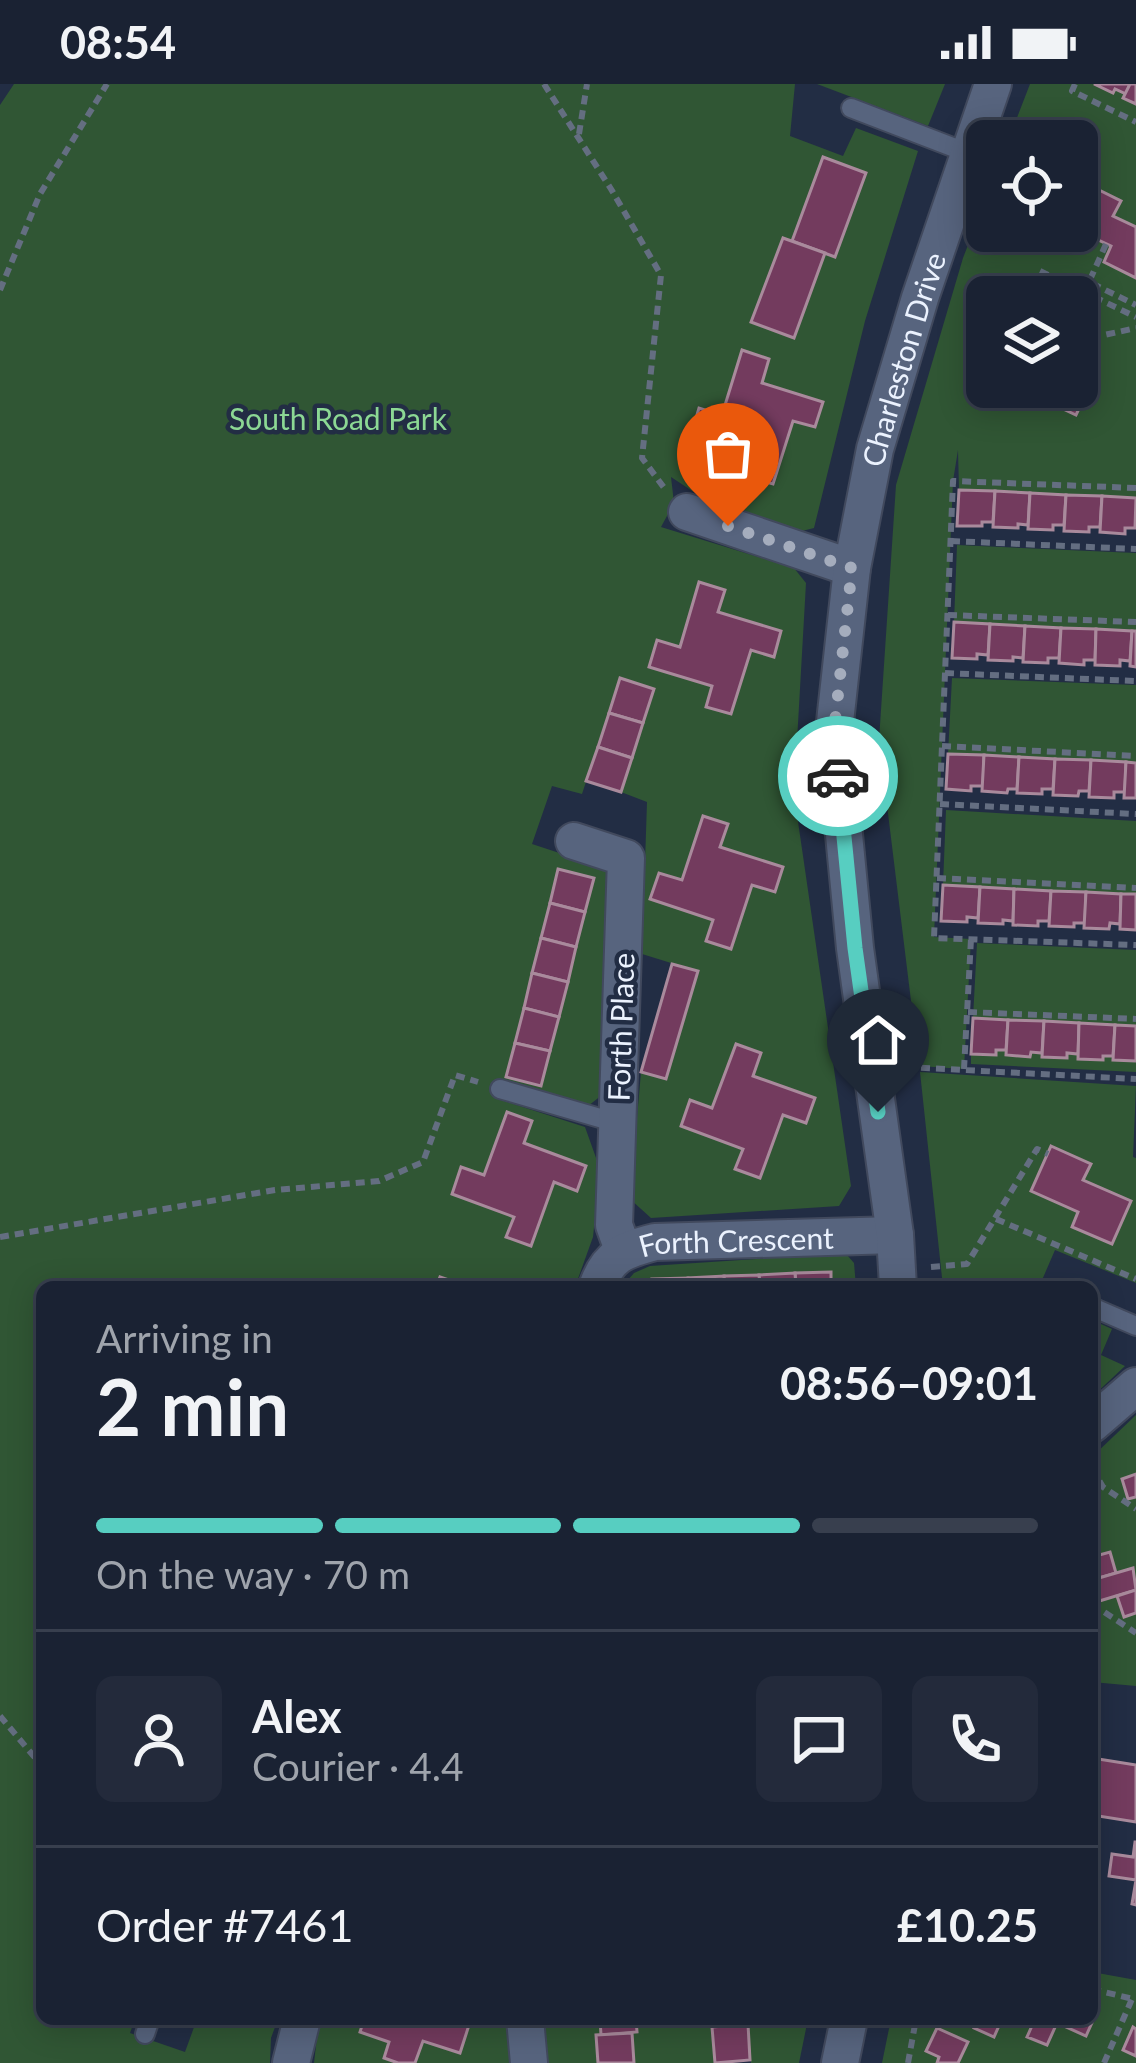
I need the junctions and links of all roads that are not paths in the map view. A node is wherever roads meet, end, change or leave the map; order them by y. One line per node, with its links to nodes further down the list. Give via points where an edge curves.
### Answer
1 (993, 84): 3 (street, Charleston Drive)
2 (851, 108): 4 (lane)
3 (980, 120)
4 (966, 152)
5 (966, 159): 7 (street, Charleston Drive, via 875,449)
6 (687, 512): 7 (street)
7 (852, 568): 12 (street, Charleston Drive, via 834,731)
8 (574, 841): 10 (street, Forth Place, via 626,859)
9 (500, 1089): 10 (lane)
10 (617, 1124): 11 (street, Forth Place, via 614,1225)
11 (623, 1250): 12 (street, Forth Crescent, via 655,1242); 13 (street, Forth Crescent)
12 (897, 1264)
13 (599, 1281)
14 (1098, 1309): 15 (lane)
15 (1136, 1326)
16 (1136, 1386): 17 (street)
17 (1098, 1419)
18 (300, 2025): 21 (street)
19 (526, 2025): 22 (street)
20 (848, 2025): 23 (street)
21 (291, 2063)
22 (529, 2063)
23 (840, 2063)

